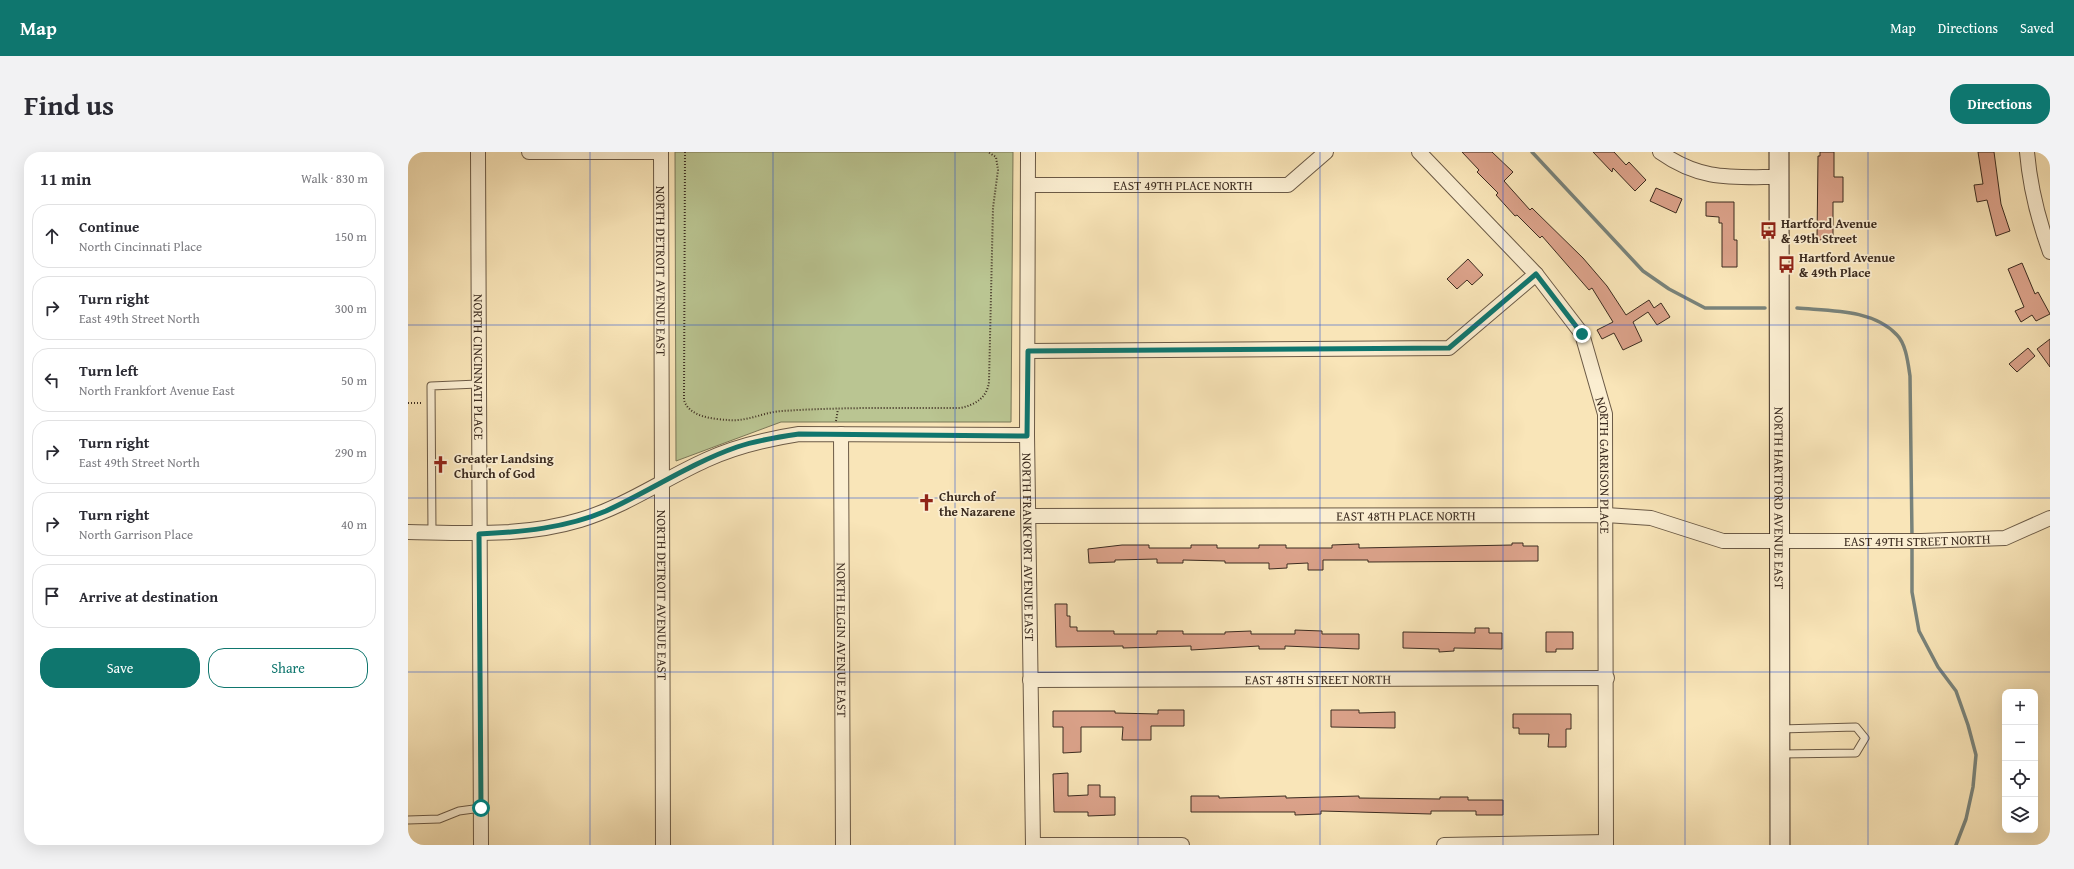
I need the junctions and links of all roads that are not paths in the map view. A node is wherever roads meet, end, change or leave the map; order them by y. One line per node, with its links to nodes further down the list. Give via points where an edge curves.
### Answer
1 (478, 152): 15 (street, NORTH CINCINNATI PLACE)
2 (529, 152): 3 (street)
3 (660, 152): 18 (street, NORTH DETROIT AVENUE EAST)
4 (1028, 152): 11 (street, NORTH FRANKFORT AVENUE EAST)
5 (1326, 152): 11 (street, EAST 49TH PLACE NORTH, via 1288,185)
6 (1419, 152): 13 (street, NORTH GARRISON PLACE)
7 (1660, 152): 10 (street, via 1675,163 1711,176)
8 (1779, 152): 10 (street, NORTH HARTFORD AVENUE EAST)
9 (2027, 152): 12 (street, via 2029,178)
10 (1779, 177): 25 (street, NORTH HARTFORD AVENUE EAST)
11 (1028, 185): 14 (street, NORTH FRANKFORT AVENUE EAST)
12 (2050, 252)
13 (1536, 274): 14 (street, via 1449,348); 19 (street, NORTH GARRISON PLACE, via 1582,334 1605,414)
14 (1028, 351): 17 (street, NORTH FRANKFORT AVENUE EAST)
15 (478, 384): 23 (lane, via 431,386); 24 (street, NORTH CINCINNATI PLACE)
16 (841, 434): 17 (street); 18 (street, via 799,434 737,447 706,459); 35 (street, NORTH ELGIN AVENUE EAST)
17 (1027, 436): 20 (street, NORTH FRANKFORT AVENUE EAST)
18 (661, 483): 24 (street, via 606,511 580,520 528,531); 34 (street, NORTH DETROIT AVENUE EAST)
19 (1606, 515): 20 (street, EAST 48TH PLACE NORTH); 25 (street, EAST 48TH PLACE NORTH, via 1651,518 1723,541); 26 (street, NORTH GARRISON PLACE)
20 (1028, 516): 27 (street, NORTH FRANKFORT AVENUE EAST)
21 (2050, 518): 25 (street, EAST 49TH STREET NORTH, via 2005,538)
22 (408, 532): 23 (street)
23 (432, 533): 24 (street)
24 (479, 534): 30 (street, NORTH CINCINNATI PLACE)
25 (1780, 541): 28 (street, NORTH HARTFORD AVENUE EAST)
26 (1606, 678): 27 (street, EAST 48TH STREET NORTH); 32 (street, NORTH GARRISON PLACE)
27 (1030, 680): 36 (street, NORTH FRANKFORT AVENUE EAST)
28 (1780, 729): 29 (street, NORTH HARTFORD AVENUE EAST); 29 (lane, via 1856,727 1865,738 1856,753)
29 (1780, 754): 39 (street, NORTH HARTFORD AVENUE EAST)
30 (481, 808): 31 (lane, via 459,810 440,819); 33 (street, NORTH CINCINNATI PLACE)
31 (408, 820)
32 (1606, 843): 38 (street)
33 (481, 845)
34 (663, 845)
35 (843, 845)
36 (1033, 845): 37 (street)
37 (1182, 845)
38 (1444, 845)
39 (1780, 845)

